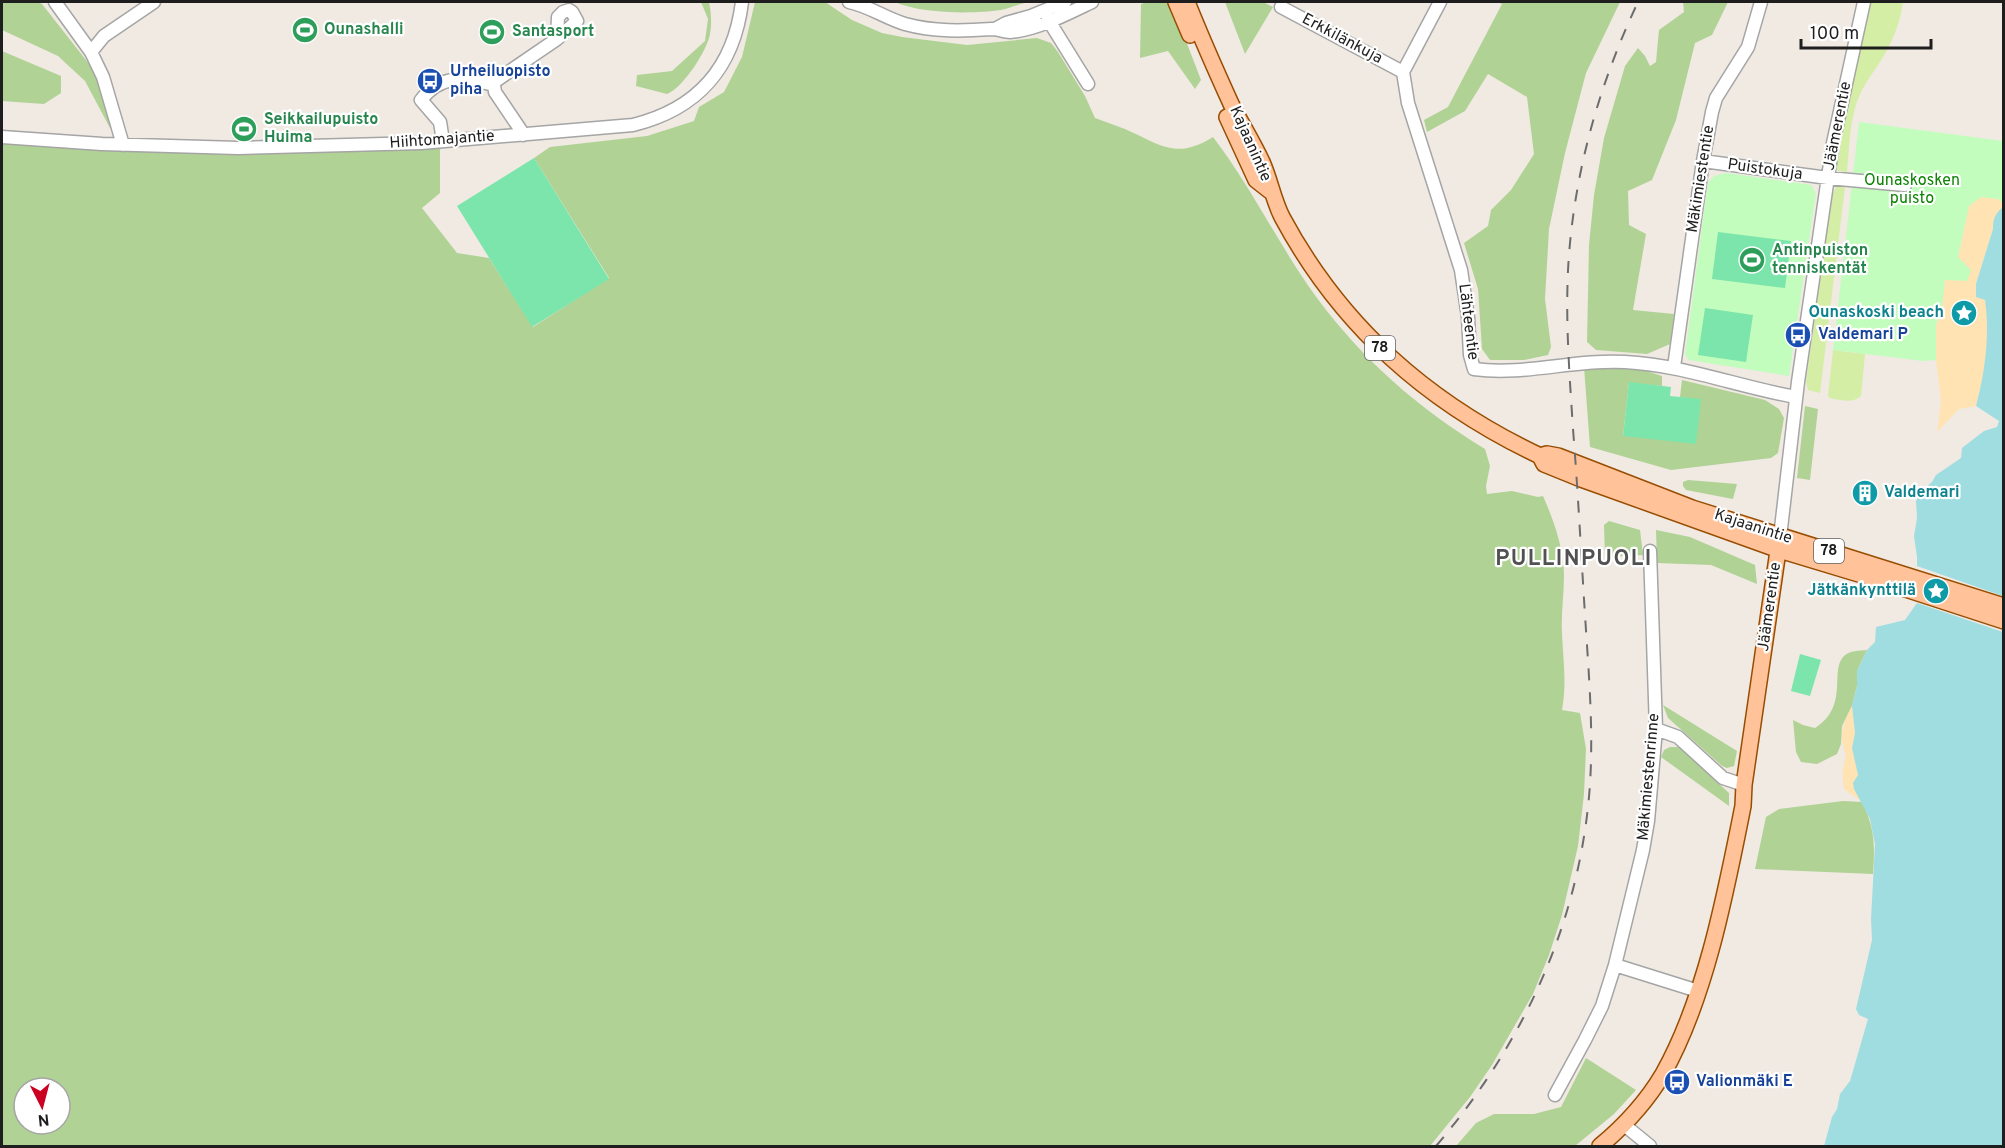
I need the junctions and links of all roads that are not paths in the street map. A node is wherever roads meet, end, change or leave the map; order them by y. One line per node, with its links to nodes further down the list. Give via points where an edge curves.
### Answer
1 (55, 2): 15 (street)
2 (154, 2): 15 (street, via 104,36)
3 (742, 2): 19 (street, Hiihtomajantie, via 729,52 704,88 678,108 633,125)
4 (857, 2): 13 (street, via 904,24 959,31 995,29 1006,23)
5 (1065, 2): 13 (street)
6 (1092, 2): 13 (street)
7 (1176, 2): 26 (main road, Kajaanintie / 78, via 1256,180)
8 (1187, 2): 26 (main road, Kajaanintie / 78, via 1262,162)
9 (1440, 2): 16 (street)
10 (1761, 2): 23 (street, Mäkimiestentie, via 1748,47 1716,98)
11 (1864, 2): 24 (street, Jäämerentie)
12 (1281, 7): 16 (street, Erkkilänkuja)
13 (1048, 16): 17 (street)
14 (557, 39): 18 (street)
15 (91, 52): 22 (street, via 107,87)
16 (1403, 72): 27 (street, Lähteentie, via 1408,104 1461,270 1474,369 1505,371 1622,362)
17 (1088, 84)
18 (494, 85): 19 (street); 21 (street, via 449,80 437,84 421,100 440,122)
19 (523, 135): 21 (street, Hiihtomajantie)
20 (2, 136): 22 (street, Hiihtomajantie)
21 (443, 141): 22 (street, Hiihtomajantie, via 238,148)
22 (123, 145)
23 (1703, 161): 24 (street, Puistokuja); 27 (street, Mäkimiestentie)
24 (1828, 178): 25 (street, Puistokuja); 28 (street, Jäämerentie)
25 (1905, 185)
26 (1270, 191): 29 (main road, 78, via 1342,309 1396,364 1447,403 1481,426 1540,456 1544,464)
27 (1674, 368): 28 (street, Lähteentie)
28 (1796, 396): 29 (street, Jäämerentie)
29 (1780, 543): 31 (main road, 78); 35 (main road, Jäämerentie)
30 (1650, 551): 34 (street, Mäkimiestenrinne)
31 (1874, 571): 32 (main road, 78); 33 (main road, 78)
32 (2004, 606)
33 (2004, 621)
34 (1656, 729): 35 (street, via 1678,737 1723,778); 36 (street, Mäkimiestenrinne, via 1643,850)
35 (1744, 784): 37 (main road, Jäämerentie, via 1735,844)
36 (1615, 965): 37 (street); 38 (street, Mäkimiestenrinne, via 1602,1006)
37 (1698, 991): 39 (main road, Jäämerentie, via 1662,1075)
38 (1555, 1095)
39 (1623, 1124): 40 (main road, Jäämerentie); 41 (street)
40 (1600, 1146)
41 (1650, 1146)

